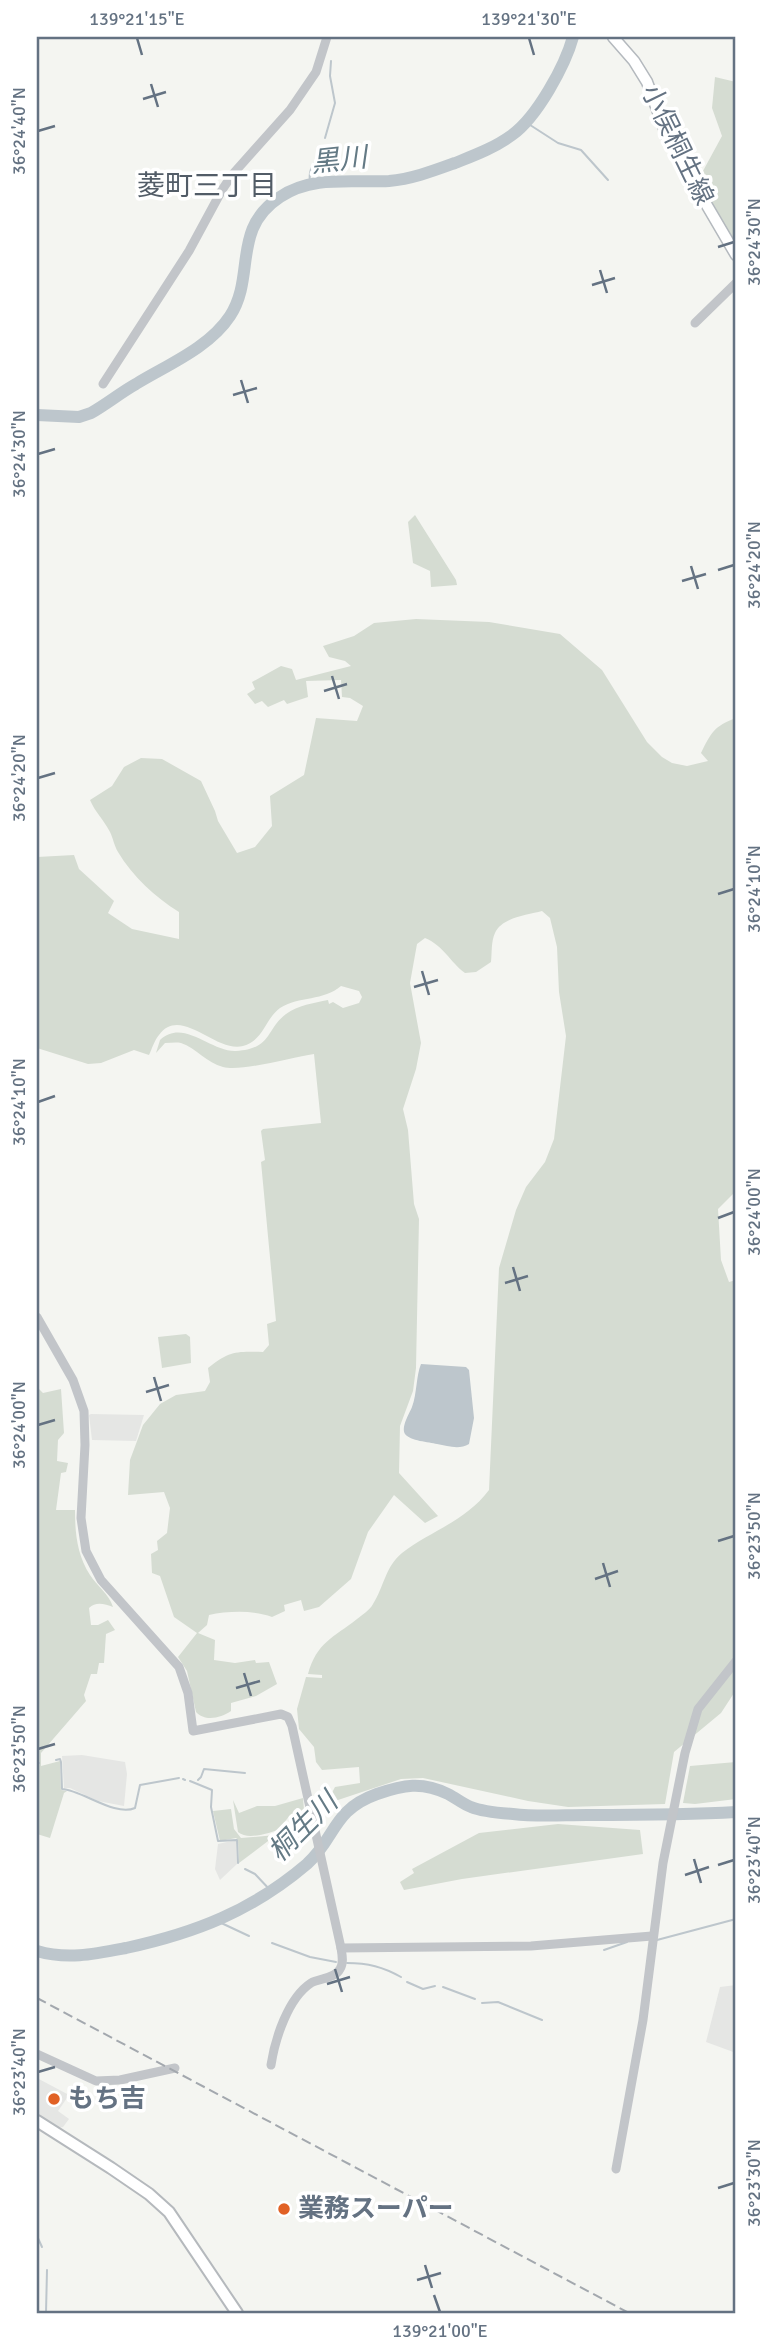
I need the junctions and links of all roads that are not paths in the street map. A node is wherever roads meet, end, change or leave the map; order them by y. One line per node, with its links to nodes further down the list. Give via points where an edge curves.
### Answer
1 (327, 37): 6 (street, via 316,72 278,125 232,175)
2 (613, 37): 3 (main road, 小俣桐生線, via 648,82 668,139)
3 (736, 256)
4 (736, 283): 5 (street)
5 (695, 323)
6 (103, 384)
7 (37, 1317): 10 (street, via 75,1385 84,1411 81,1529 94,1569 179,1667 193,1731 274,1714 288,1717)
8 (736, 1661): 9 (street, via 698,1709 685,1753)
9 (652, 1936): 10 (street, via 531,1946); 15 (street, via 643,2020)
10 (341, 1948): 12 (street, via 339,1971 308,1985 294,2002 276,2038)
11 (37, 2054): 13 (street, via 96,2081)
12 (271, 2065)
13 (175, 2068)
14 (37, 2121): 16 (main road, via 169,2212)
15 (616, 2169)
16 (237, 2313)

